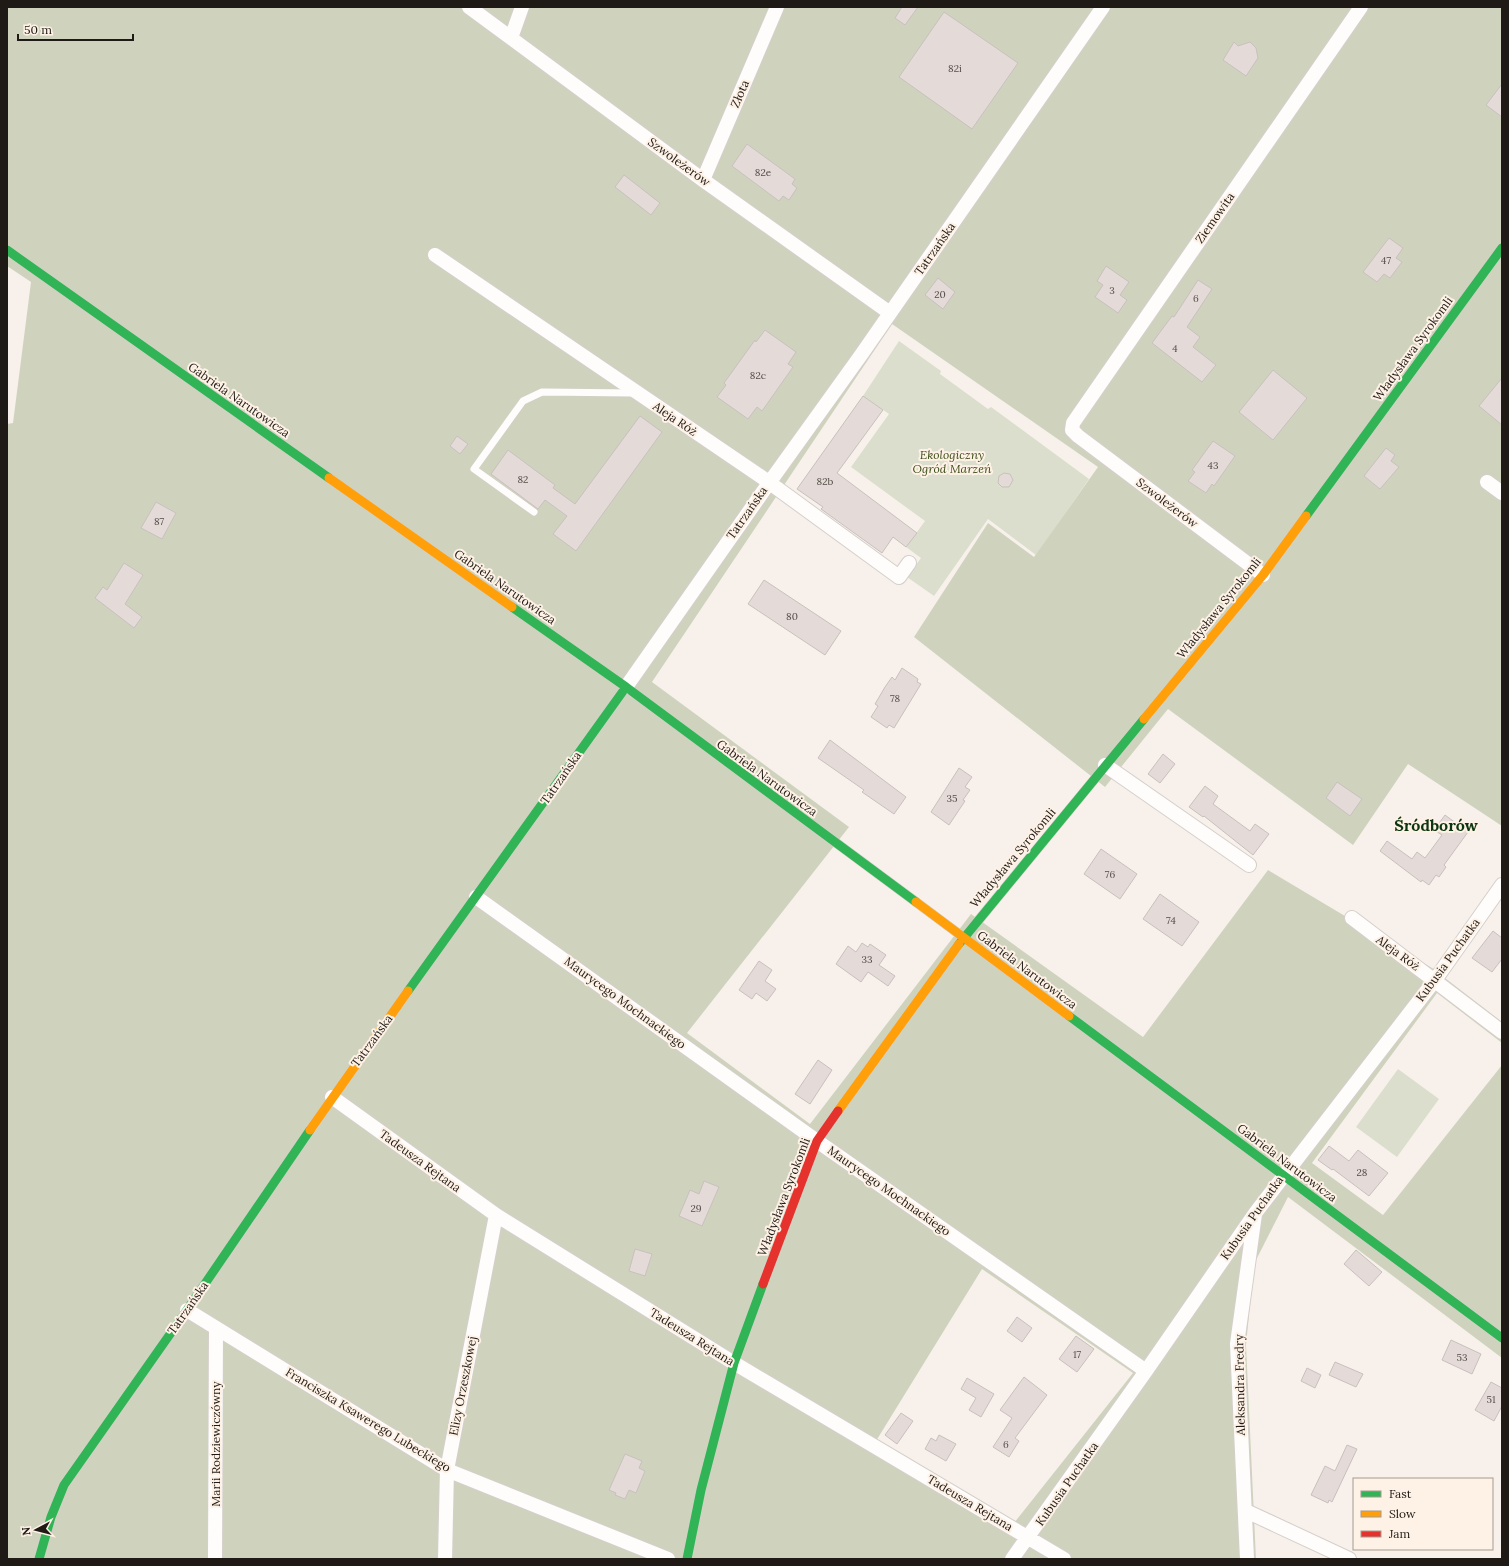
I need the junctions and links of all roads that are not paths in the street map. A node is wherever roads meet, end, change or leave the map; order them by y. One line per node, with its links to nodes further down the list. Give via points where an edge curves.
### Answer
1 (470, 7): 6 (street, Szwoleżerów)
2 (522, 7): 6 (street)
3 (777, 7): 7 (street, Złota)
4 (1103, 7): 11 (street, Tatrzańska)
5 (1360, 7): 13 (street, Ziemowita, via 1073,423)
6 (511, 38): 7 (street, Szwoleżerów)
7 (703, 180): 11 (street, Szwoleżerów)
8 (1502, 248): 19 (street, Władysława Syrokomli)
9 (7, 250): 20 (street, Gabriela Narutowicza)
10 (435, 255): 12 (street, Aleja Róż)
11 (890, 314): 15 (street, Tatrzańska)
12 (638, 393): 15 (street, Aleja Róż); 17 (lane, via 542,392 523,400 474,469)
13 (1072, 430): 19 (street, Szwoleżerów)
14 (1487, 482): 16 (street)
15 (769, 483): 18 (street, Aleja Róż, via 899,576); 20 (street, Tatrzańska)
16 (1502, 493)
17 (534, 512)
18 (909, 563)
19 (1263, 575): 21 (street, Władysława Syrokomli)
20 (626, 687): 24 (street, Tatrzańska); 26 (street, Gabriela Narutowicza)
21 (1105, 765): 22 (street); 26 (street, Władysława Syrokomli)
22 (1249, 865)
23 (1502, 885): 27 (street, Kubusia Puchatka)
24 (476, 897): 29 (street, Tatrzańska); 30 (street, Maurycego Mochnackiego)
25 (1352, 918): 27 (street, Aleja Róż)
26 (963, 937): 30 (street, Władysława Syrokomli); 31 (street, Gabriela Narutowicza)
27 (1435, 980): 28 (street, Aleja Róż); 31 (street, Kubusia Puchatka)
28 (1502, 1032)
29 (332, 1097): 33 (street, Tadeusza Rejtana); 34 (street, Tatrzańska)
30 (817, 1141): 37 (street, Władysława Syrokomli); 38 (street, Maurycego Mochnackiego)
31 (1283, 1175): 32 (street, Kubusia Puchatka); 36 (street, Gabriela Narutowicza)
32 (1256, 1212): 38 (street, Kubusia Puchatka); 40 (street, Aleksandra Fredry, via 1237,1344)
33 (496, 1215): 37 (street, Tadeusza Rejtana); 39 (street, Elizy Orzeszkowej)
34 (187, 1310): 35 (street, Franciszka Ksawerego Lubeckiego); 42 (street, Tatrzańska, via 64,1485 51,1517)
35 (216, 1329): 39 (street, Franciszka Ksawerego Lubeckiego); 43 (street, Marii Rodziewiczówny)
36 (1502, 1338)
37 (734, 1363): 41 (street, Tadeusza Rejtana); 46 (street, Władysława Syrokomli, via 701,1490)
38 (1146, 1371): 41 (street, Kubusia Puchatka)
39 (447, 1470): 44 (street, Elizy Orzeszkowej); 45 (street, Franciszka Ksawerego Lubeckiego)
40 (1246, 1511): 49 (street, Aleksandra Fredry); 50 (street)
41 (1029, 1538): 47 (street, Kubusia Puchatka); 48 (street, Tadeusza Rejtana)
42 (39, 1559)
43 (215, 1559)
44 (445, 1559)
45 (668, 1559)
46 (687, 1559)
47 (1012, 1559)
48 (1064, 1559)
49 (1247, 1559)
50 (1349, 1559)

